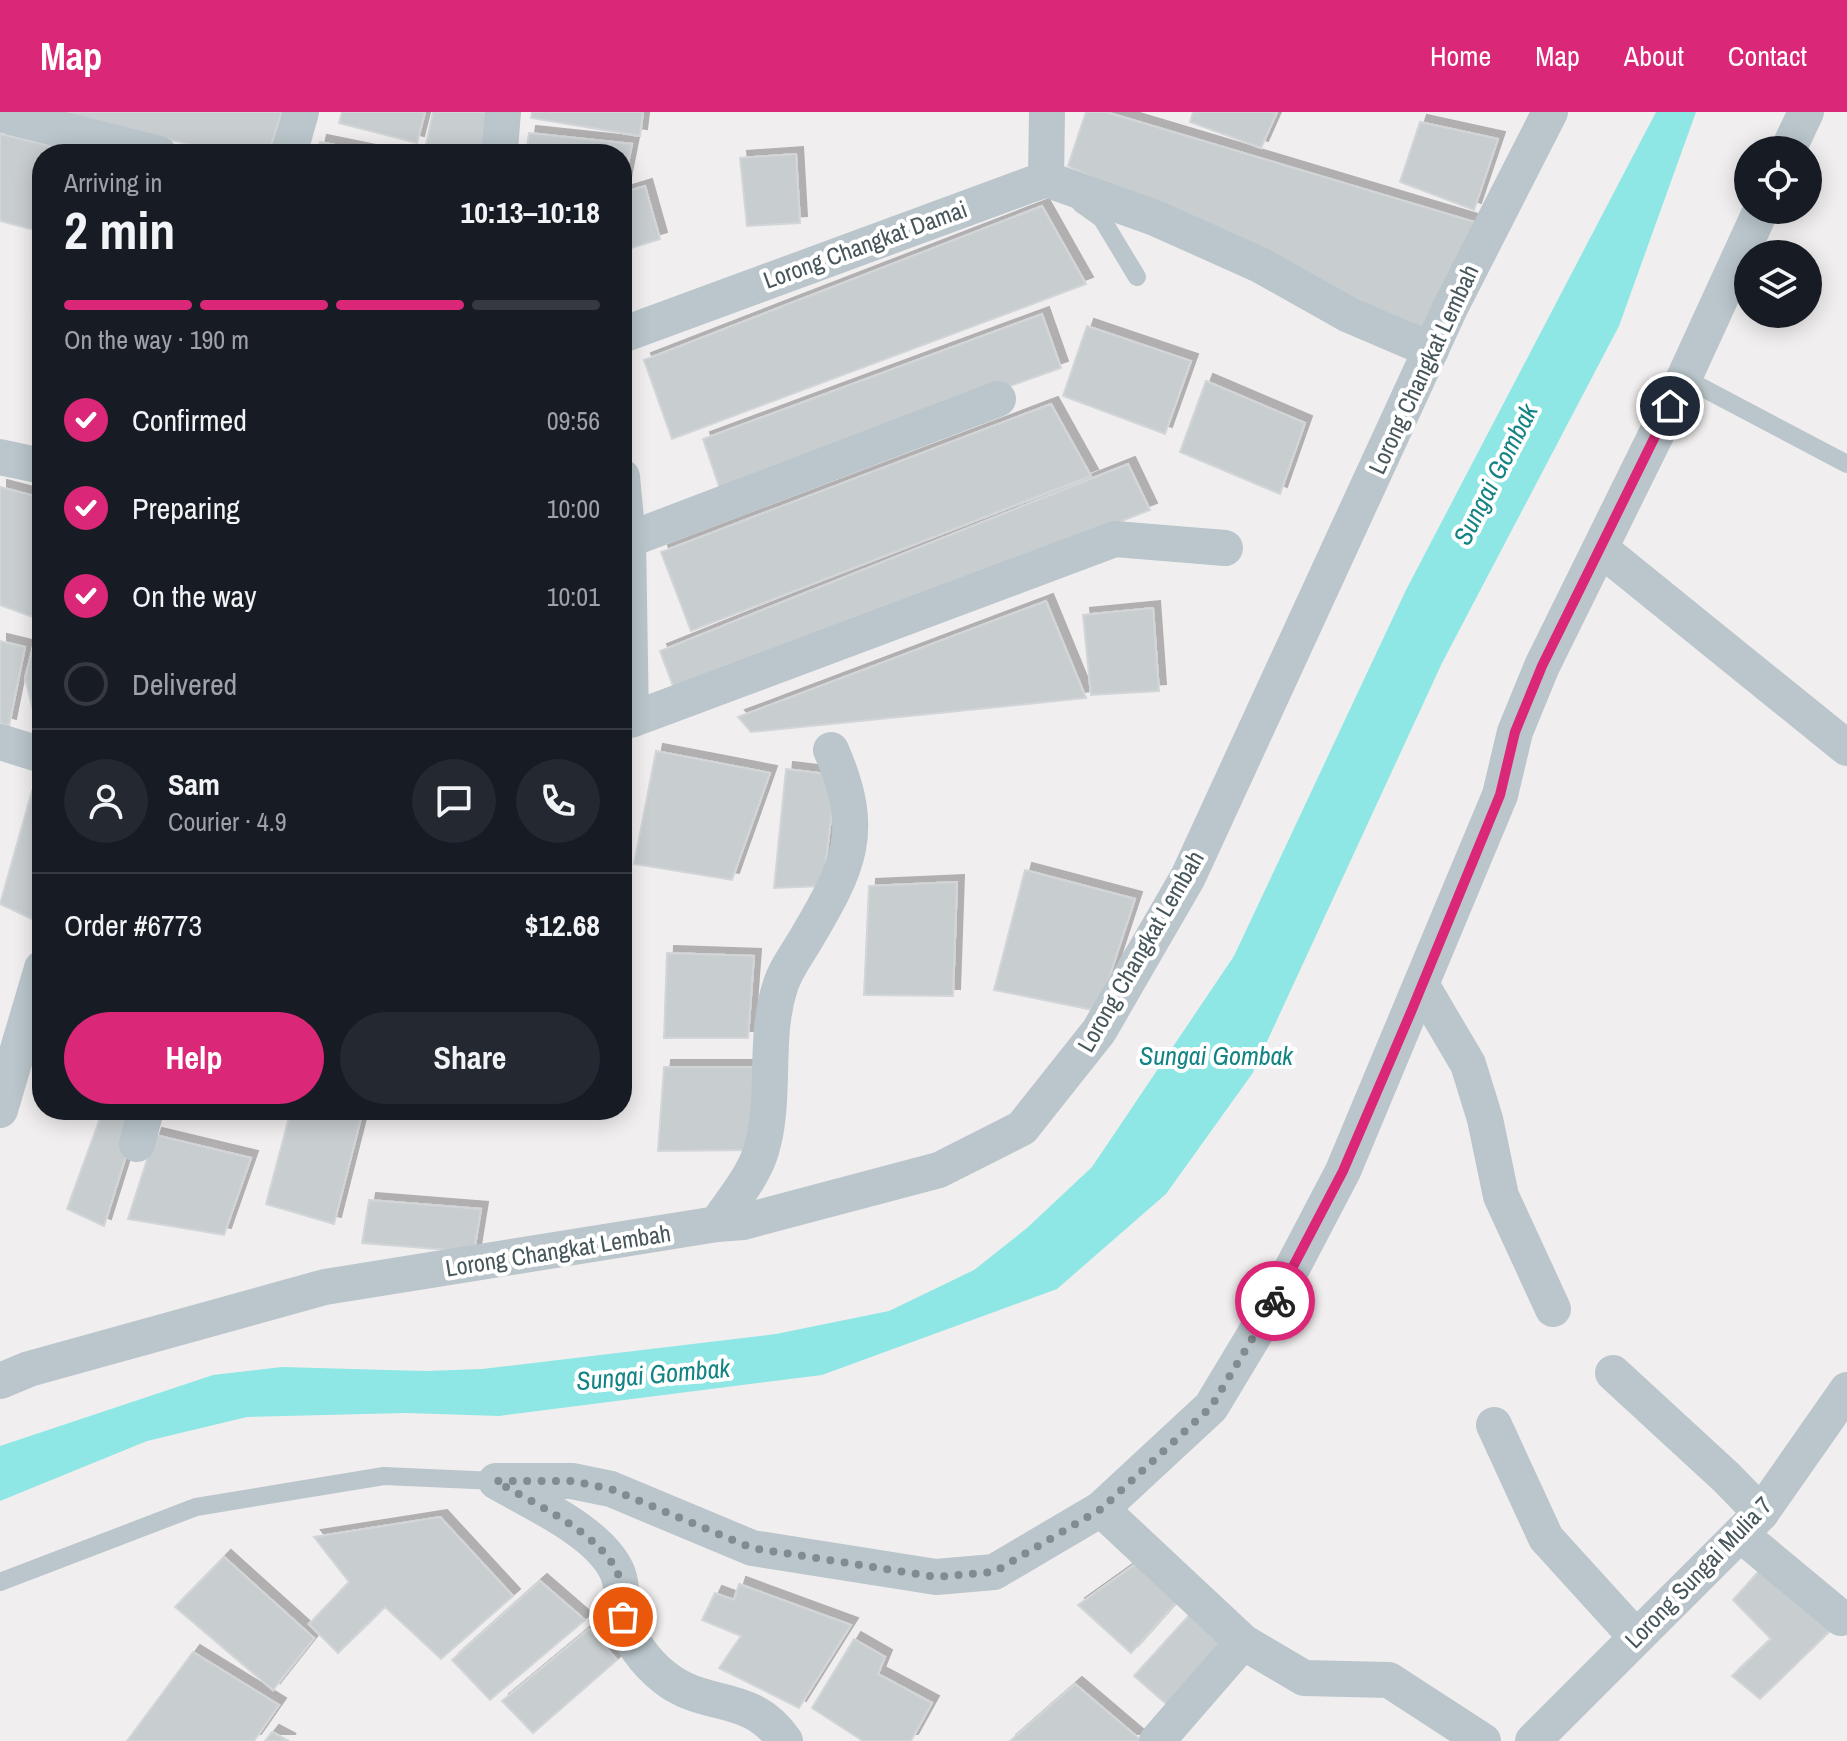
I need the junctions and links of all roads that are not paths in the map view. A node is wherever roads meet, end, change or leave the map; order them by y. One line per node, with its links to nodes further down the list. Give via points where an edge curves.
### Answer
1 (301, 112): 9 (street)
2 (503, 112): 10 (street)
3 (1047, 112): 11 (street)
4 (1550, 112): 15 (street, Lorong Changkat Lembah)
5 (1806, 112): 7 (street)
6 (0, 114): 8 (street)
7 (1795, 136)
8 (119, 144)
9 (292, 144)
10 (500, 144)
11 (1046, 179): 13 (lane, via 1102,219); 14 (street, Lorong Changkat Damai); 15 (street, via 1155,218)
12 (1755, 224): 16 (street)
13 (1137, 277)
14 (632, 331)
15 (1431, 350): 32 (street, Lorong Changkat Lembah, via 1188,877 1099,1031 1022,1128 939,1170 743,1222)
16 (1684, 378): 20 (lane); 23 (street)
17 (998, 399): 21 (street)
18 (0, 457): 19 (street)
19 (32, 464)
20 (1847, 464)
21 (632, 538)
22 (1225, 548): 24 (street, via 1115,539)
23 (1601, 549): 26 (street); 29 (street, via 1542,666 1515,732 1500,795)
24 (632, 720)
25 (0, 742): 28 (street)
26 (1847, 748)
27 (831, 750): 32 (street, via 845,783 849,848 830,898 780,986 764,1141 753,1171)
28 (32, 752)
29 (1422, 986): 33 (street, via 1468,1064 1501,1196); 39 (street, via 1343,1171 1276,1299 1211,1407)
30 (32, 1002): 31 (street)
31 (0, 1110)
32 (717, 1224): 35 (street, Lorong Changkat Lembah, via 325,1287)
33 (1553, 1309)
34 (1613, 1373): 40 (street, via 1727,1478)
35 (0, 1381)
36 (1847, 1390): 40 (street, Lorong Sungai Mulia 7)
37 (1494, 1425): 43 (street, via 1546,1538)
38 (496, 1481): 39 (street, via 572,1481 611,1489 752,1548 936,1577 994,1572); 41 (lane, via 384,1476 196,1507); 46 (street, via 576,1529 609,1559 618,1574 627,1629 662,1677 682,1690 755,1711)
39 (1101, 1509): 44 (street)
40 (1751, 1524): 42 (street); 43 (street, Lorong Sungai Mulia 7)
41 (0, 1582)
42 (1841, 1618)
43 (1636, 1637): 45 (street, Lorong Sungai Mulia 7)
44 (1243, 1642): 47 (street); 48 (street, via 1304,1678 1389,1680)
45 (1547, 1736)
46 (785, 1741)
47 (1157, 1741)
48 (1483, 1741)

